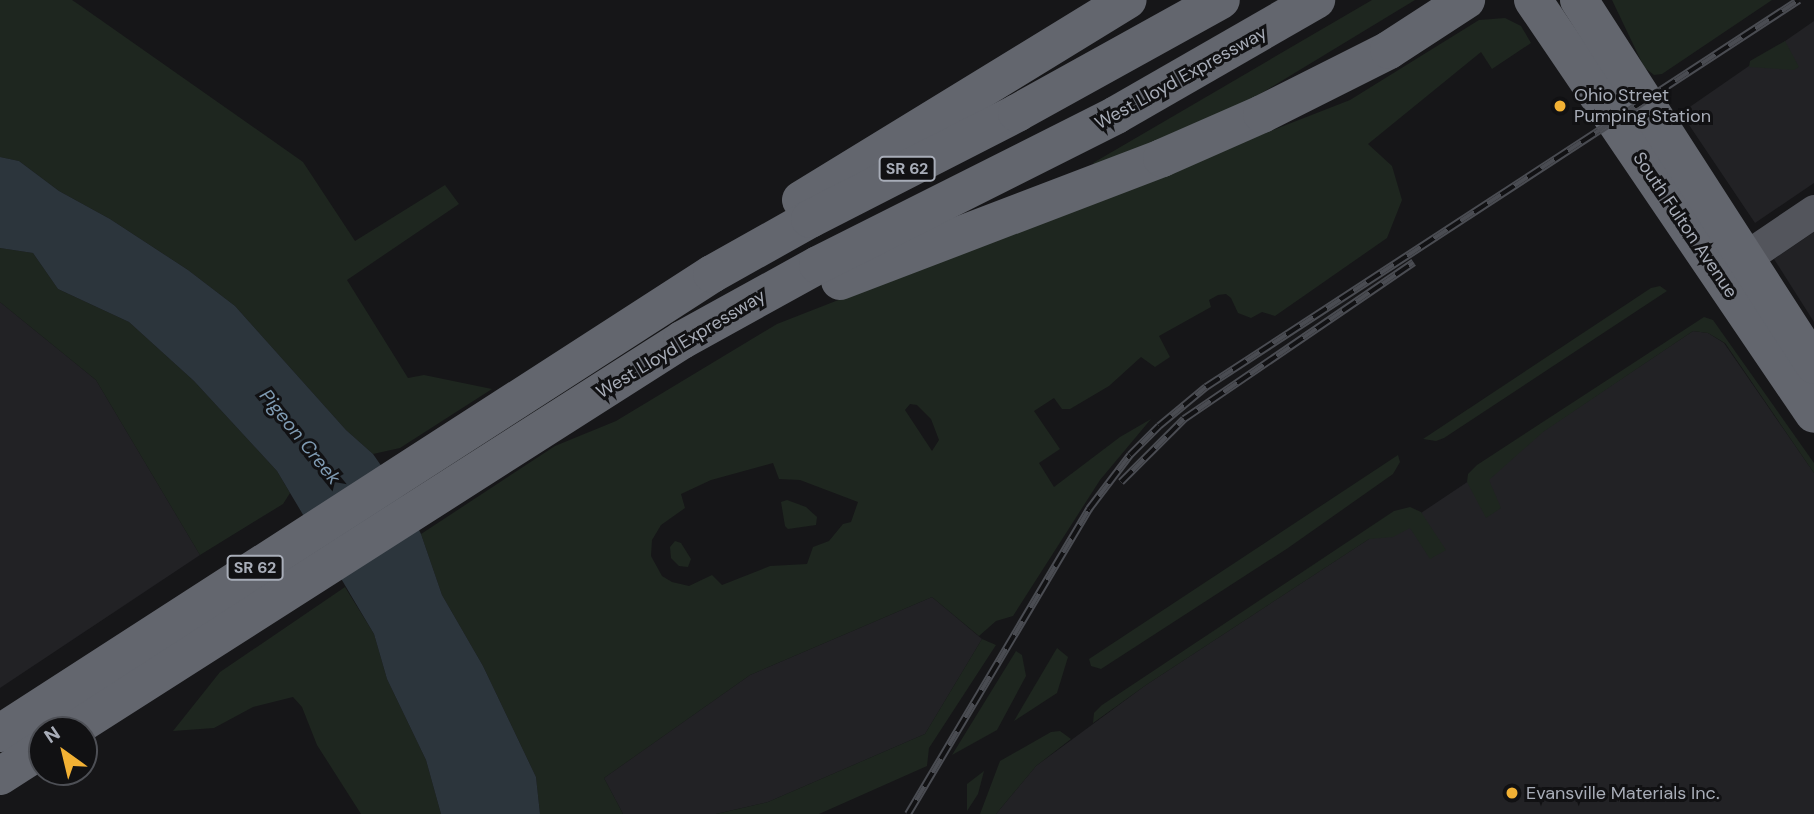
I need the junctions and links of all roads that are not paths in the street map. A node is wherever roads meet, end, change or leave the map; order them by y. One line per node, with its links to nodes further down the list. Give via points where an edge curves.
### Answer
1 (1128, 0): 10 (highway, via 860,161 724,250)
2 (1221, 0): 10 (highway, SR 62, via 1017,113 765,243)
3 (1316, 0): 9 (highway, West Lloyd Expressway / SR 62, via 1116,116)
4 (1466, 0): 9 (highway, via 1336,79 1162,158 822,288)
5 (1533, 0): 8 (highway, South Fulton Avenue)
6 (1579, 0): 8 (highway, South Fulton Avenue)
7 (1814, 211): 8 (main road)
8 (1732, 266): 11 (highway, South Fulton Avenue); 12 (highway, South Fulton Avenue)
9 (746, 303): 13 (highway, West Lloyd Expressway / SR 62)
10 (598, 346): 14 (highway, SR 62)
11 (1814, 365)
12 (1814, 414)
13 (93, 716)
14 (0, 733)
15 (28, 758): 16 (highway)
16 (0, 776)

